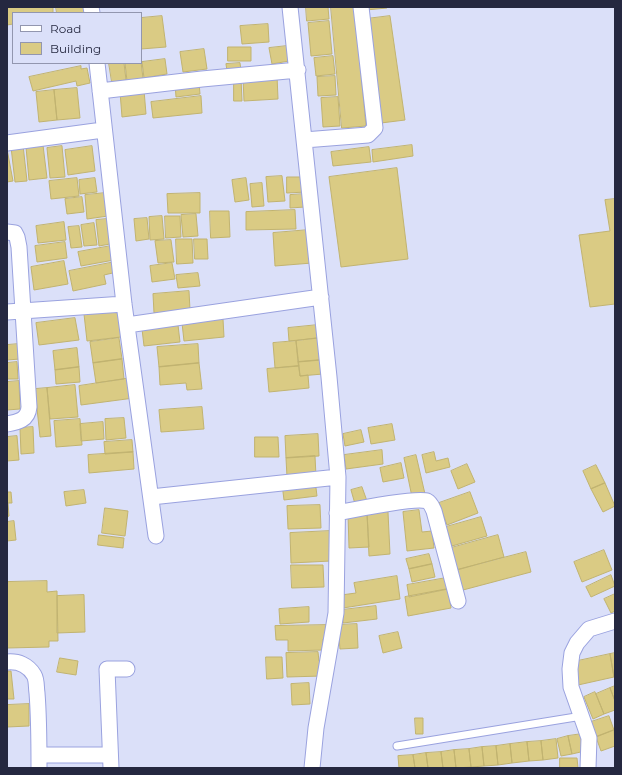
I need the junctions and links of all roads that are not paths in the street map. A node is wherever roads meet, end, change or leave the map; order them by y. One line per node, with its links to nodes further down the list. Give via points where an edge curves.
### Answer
1 (290, 7): 4 (street)
2 (361, 7): 7 (street, via 375,128 368,135)
3 (97, 64): 5 (street)
4 (298, 70): 5 (street); 7 (street)
5 (100, 91): 6 (street)
6 (103, 130): 8 (street); 11 (street)
7 (304, 140): 10 (street)
8 (7, 143)
9 (7, 232): 12 (street, via 15,233 18,237)
10 (321, 297): 14 (street); 16 (street)
11 (124, 304): 12 (street); 14 (street)
12 (23, 311): 13 (street); 15 (street, via 29,412 24,419)
13 (7, 312)
14 (127, 326): 17 (street)
15 (7, 424)
16 (338, 477): 17 (street); 18 (street)
17 (151, 497): 19 (street)
18 (337, 513): 20 (street, via 414,501 428,502 434,511); 28 (street, via 336,613 316,728)
19 (156, 536)
20 (458, 601)
21 (615, 621): 24 (street, via 594,626 576,643 572,653 571,687)
22 (7, 662): 26 (street, via 24,665 36,679)
23 (127, 669): 27 (street, via 107,669)
24 (582, 716): 25 (lane); 29 (street, via 589,738)
25 (397, 746)
26 (39, 761): 27 (street)
27 (111, 761)
28 (312, 768)
29 (588, 768)

